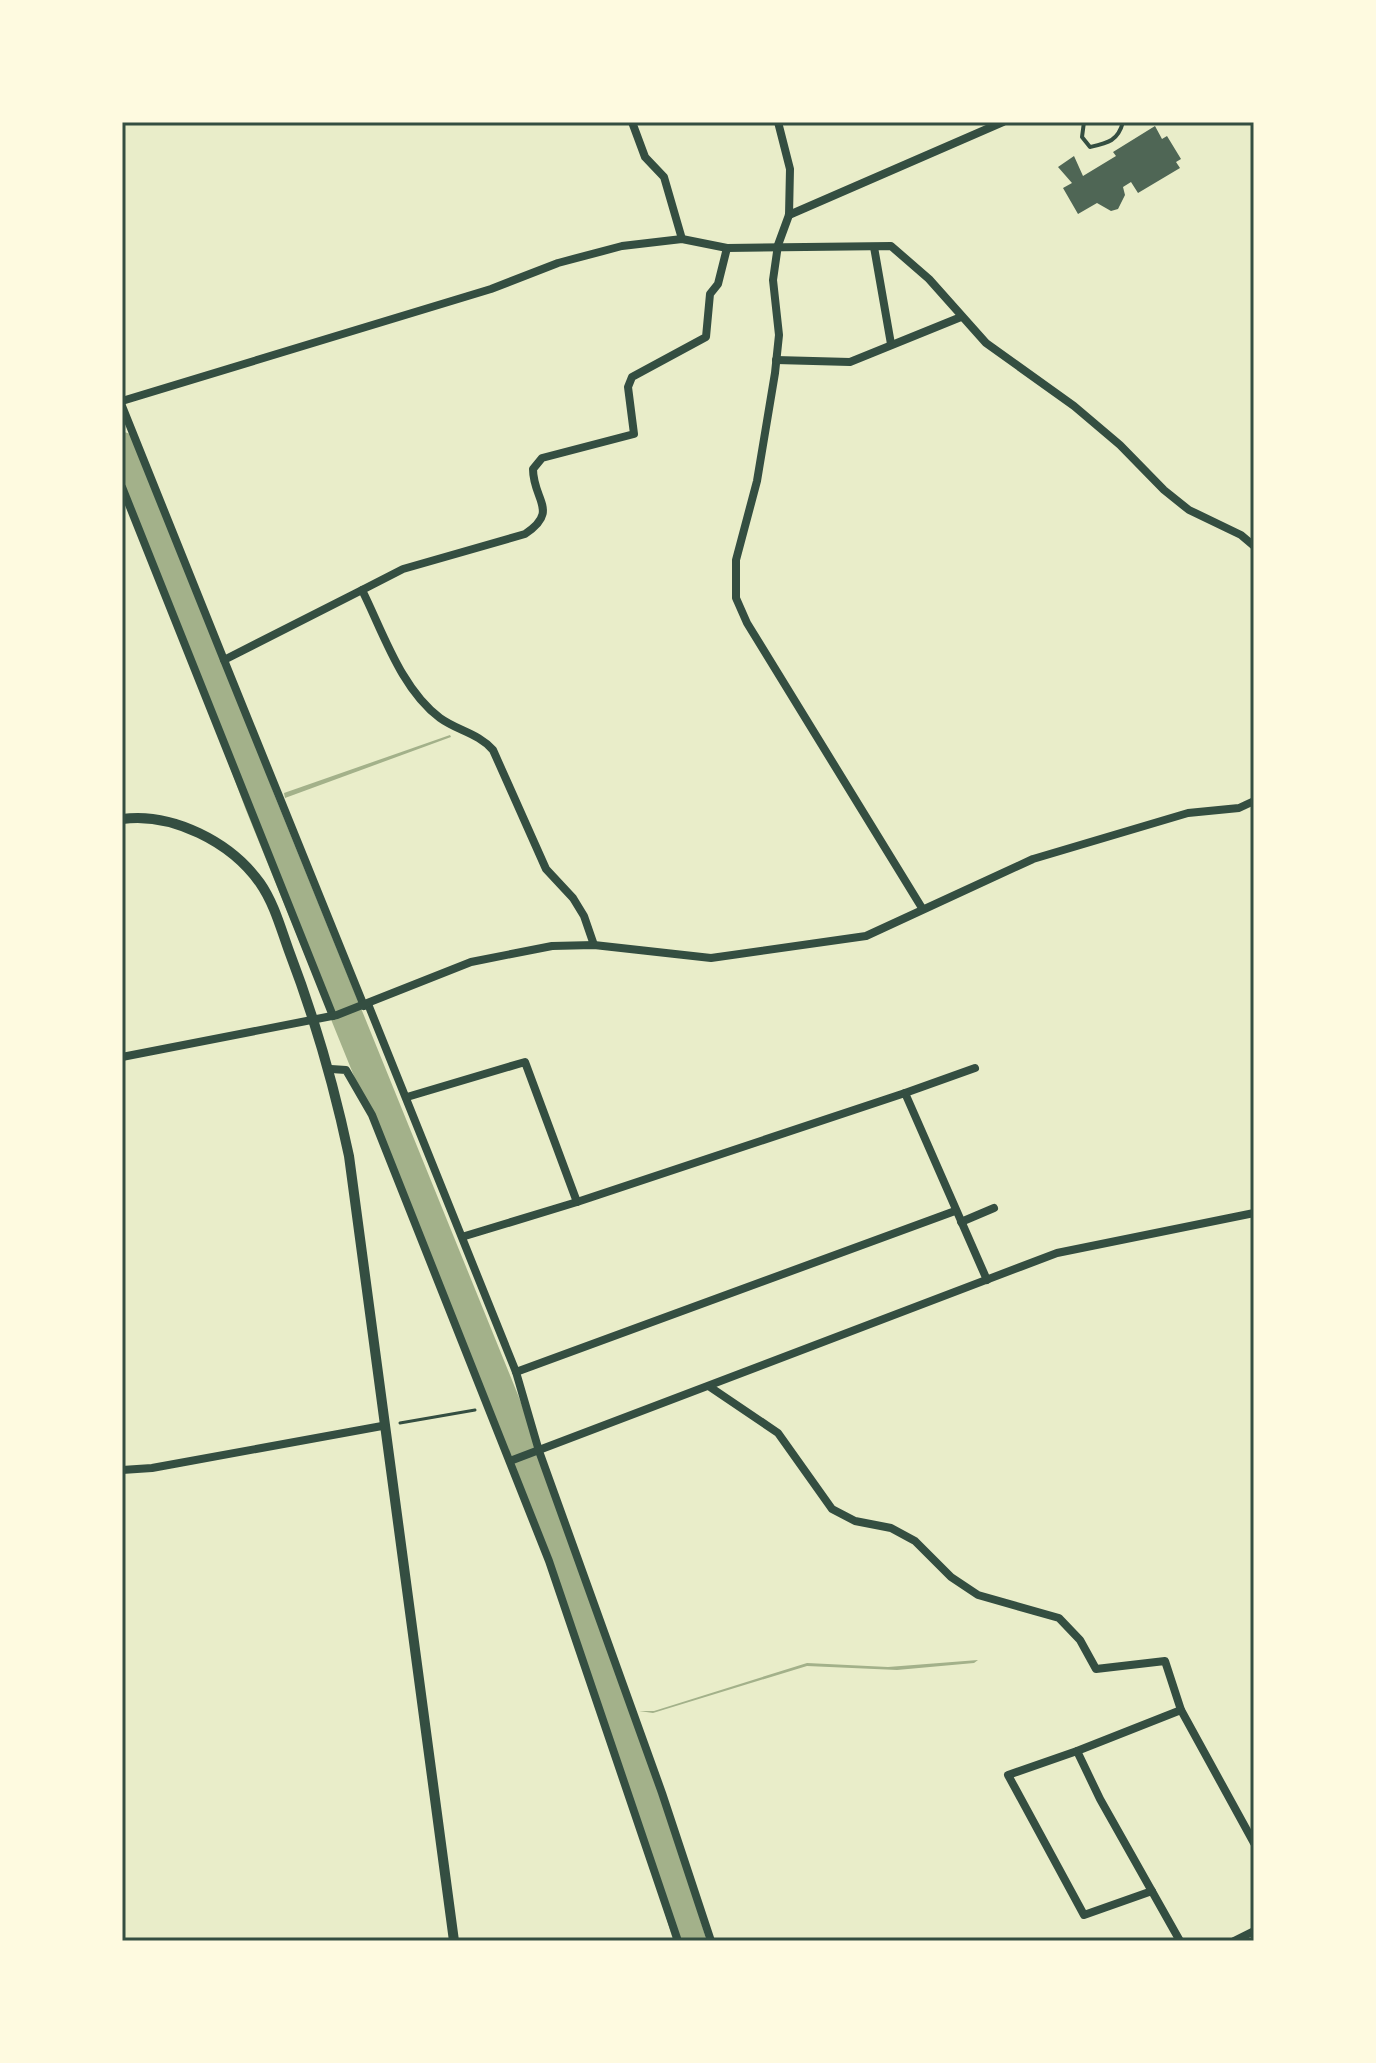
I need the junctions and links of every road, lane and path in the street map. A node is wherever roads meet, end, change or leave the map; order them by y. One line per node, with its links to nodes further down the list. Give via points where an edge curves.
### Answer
1 (632, 122): 7 (street, via 645,157 664,177)
2 (778, 122): 6 (street, via 790,169)
3 (1003, 122): 6 (street)
4 (1084, 122): 5 (lane, via 1082,137 1090,147 1109,143)
5 (1123, 122)
6 (789, 215): 8 (street)
7 (682, 239): 10 (street); 14 (street, via 622,246 558,263 491,289)
8 (778, 245): 9 (street); 10 (street); 13 (street, via 773,280)
9 (874, 247): 11 (street, via 891,246); 12 (street)
10 (727, 248): 17 (street, via 718,284 710,294 706,337 632,377 628,387 634,434 542,458 533,469 545,512 540,525 403,569)
11 (961, 317): 12 (street); 16 (street, via 986,343 1074,406 1189,510)
12 (891, 344): 13 (street, via 850,362)
13 (776, 360): 21 (street, via 757,481 736,560 736,598)
14 (122, 404): 18 (street)
15 (122, 487): 24 (street)
16 (1254, 546)
17 (362, 590): 18 (street); 22 (street, via 400,668 422,699 441,718 483,739 493,750 546,869 573,898)
18 (224, 660): 23 (street)
19 (1254, 801): 21 (street, via 1239,808 1188,813 1033,859)
20 (122, 819): 25 (street, via 168,821 200,834 260,883)
21 (922, 908): 22 (street, via 866,936 738,955 711,958)
22 (594, 945): 23 (street, via 552,946 471,962)
23 (363, 1006): 24 (street); 30 (street)
24 (335, 1016): 25 (street)
25 (316, 1019): 26 (street); 28 (street)
26 (122, 1057)
27 (975, 1068): 29 (street)
28 (331, 1069): 40 (street, via 346,1070 372,1115); 41 (street, via 349,1156)
29 (905, 1093): 31 (street); 33 (street)
30 (407, 1097): 31 (street, via 525,1062); 36 (street)
31 (577, 1202): 36 (street)
32 (994, 1208): 35 (street)
33 (955, 1211): 35 (street); 38 (street)
34 (1254, 1213): 37 (street, via 1057,1253)
35 (961, 1222): 37 (street)
36 (465, 1236): 38 (street)
37 (987, 1280): 39 (street)
38 (516, 1372): 42 (street)
39 (710, 1387): 42 (street); 45 (street, via 778,1433 832,1509 915,1541 978,1595 1059,1618 1080,1640 1096,1669 1165,1661)
40 (487, 1409): 41 (path); 43 (street)
41 (382, 1426): 44 (street); 50 (street)
42 (539, 1451): 43 (street); 52 (street)
43 (510, 1461): 51 (street, via 612,1738)
44 (122, 1470)
45 (1181, 1710): 46 (street); 47 (street)
46 (1077, 1751): 48 (street); 48 (street, via 1008,1775 1084,1915)
47 (1254, 1843)
48 (1152, 1891): 53 (street)
49 (1254, 1931): 54 (street)
50 (454, 1941)
51 (678, 1941)
52 (711, 1941)
53 (1180, 1941)
54 (1234, 1941)

